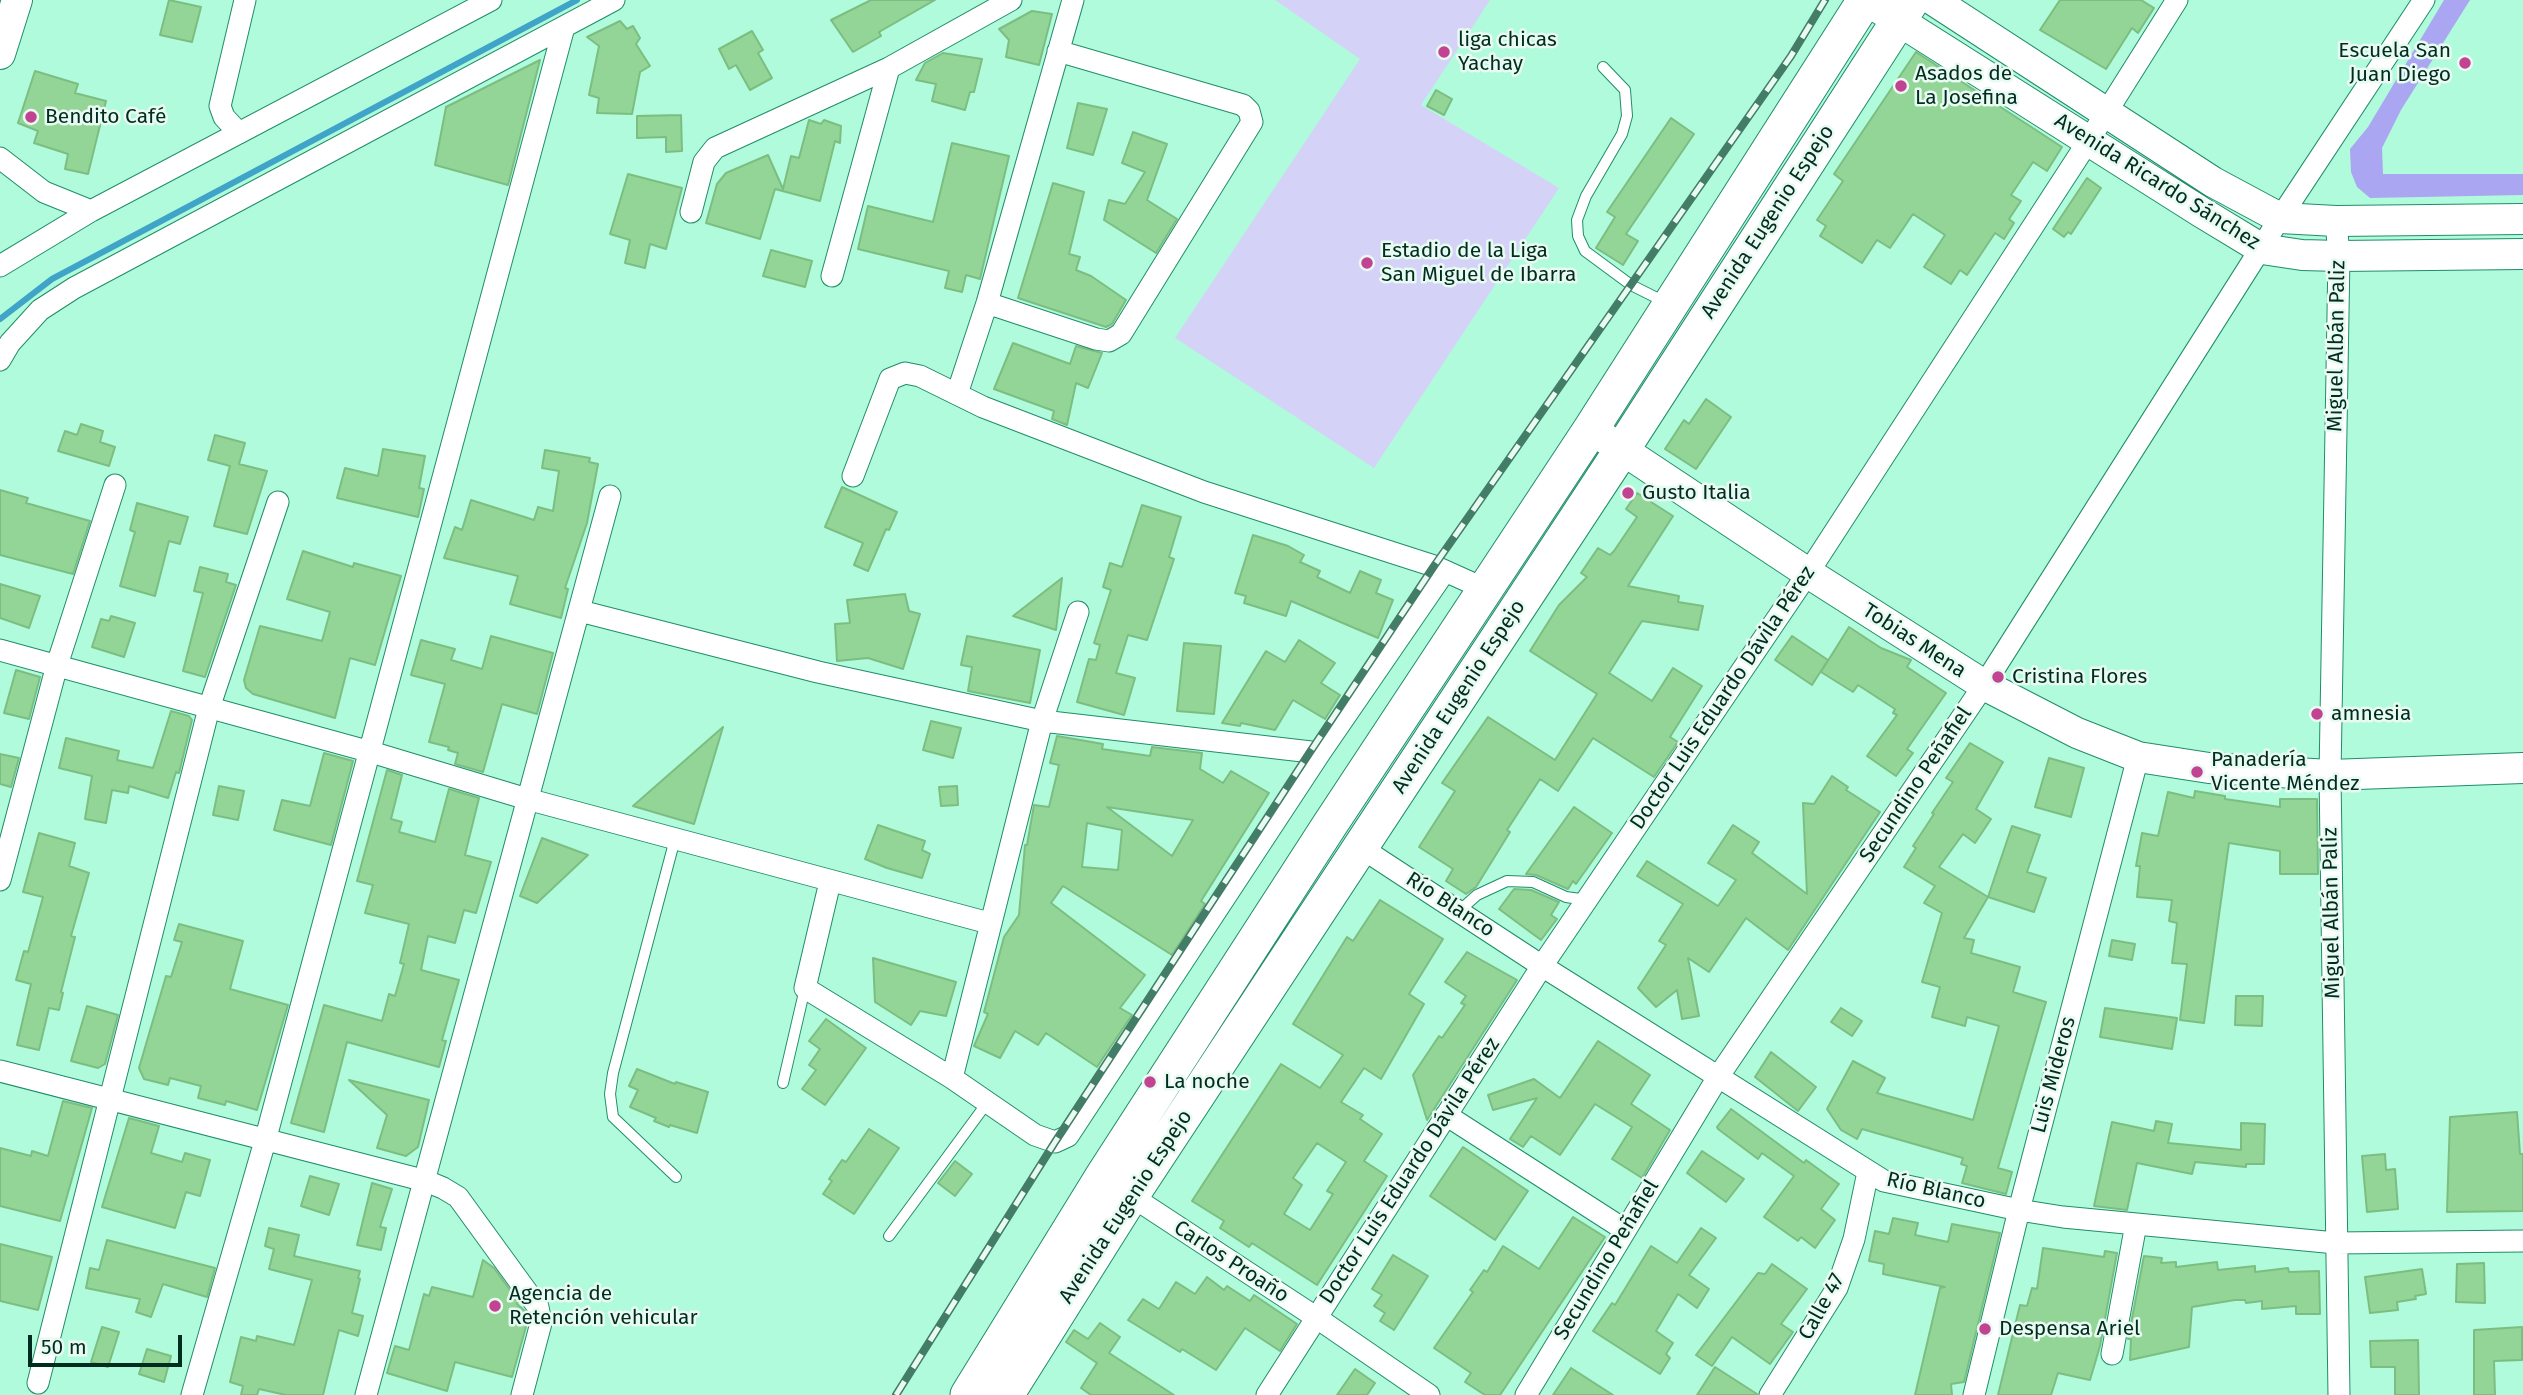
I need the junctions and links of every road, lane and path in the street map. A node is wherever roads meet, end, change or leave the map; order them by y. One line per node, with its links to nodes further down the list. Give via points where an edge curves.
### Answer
1 (18, 0): 14 (main road)
2 (245, 0): 18 (street, via 220,106)
3 (614, 0): 12 (street)
4 (1011, 0): 16 (street)
5 (1073, 0): 13 (street)
6 (1865, 0): 11 (main road, Avenida Ricardo Sánchez); 32 (main road, Avenida Eugenio Espejo)
7 (1933, 0): 17 (main road, Avenida Ricardo Sánchez)
8 (2177, 0): 17 (street, Doctor Luis Eduardo Dávila Pérez)
9 (2424, 0): 23 (street, Secundino Peñafiel)
10 (483, 2): 18 (street)
11 (1905, 10): 19 (main road, Avenida Ricardo Sánchez); 36 (main road, Avenida Eugenio Espejo)
12 (564, 27): 33 (street, via 74,288 40,310); 51 (street)
13 (1058, 51): 31 (street); 31 (street, via 1243,105 1252,122 1121,334 1109,341 1096,339)
14 (0, 54)
15 (1603, 67): 32 (lane, via 1625,90 1627,116 1622,134 1586,196 1577,220 1578,236 1585,251 1611,271)
16 (889, 68): 22 (street, via 715,148 704,162); 30 (street)
17 (2106, 110): 19 (street, Doctor Luis Eduardo Dávila Pérez); 23 (main road, Avenida Ricardo Sánchez, via 2213,182)
18 (239, 133): 21 (street)
19 (2089, 140): 26 (main road, Avenida Ricardo Sánchez); 42 (street, Doctor Luis Eduardo Dávila Pérez)
20 (0, 158): 21 (street, via 44,192)
21 (90, 211): 29 (street)
22 (691, 212)
23 (2280, 218): 25 (main road, Avenida Ricardo Sánchez); 26 (street, Secundino Peñafiel)
24 (2523, 219): 25 (main road, Avenida Ricardo Sánchez)
25 (2336, 221): 28 (street, Miguel Albán Paliz)
26 (2262, 249): 28 (main road, Avenida Ricardo Sánchez); 48 (street, Secundino Peñafiel)
27 (2523, 254): 28 (main road, Avenida Ricardo Sánchez)
28 (2339, 256): 55 (street, Miguel Albán Paliz)
29 (0, 266)
30 (832, 276)
31 (987, 303): 34 (street)
32 (1671, 304): 35 (main road, Avenida Eugenio Espejo)
33 (0, 360)
34 (957, 394): 37 (street, via 920,376 905,373 890,379); 41 (street, via 1203,492)
35 (1591, 429): 36 (main road, Tobias Mena); 43 (main road, Avenida Eugenio Espejo)
36 (1623, 447): 42 (main road, Tobias Mena); 58 (main road, Avenida Eugenio Espejo)
37 (853, 475)
38 (115, 485): 47 (street)
39 (610, 496): 44 (street)
40 (278, 502): 49 (street)
41 (1445, 571): 43 (street); 52 (street)
42 (1808, 573): 48 (main road, Tobias Mena); 61 (street, Doctor Luis Eduardo Dávila Pérez)
43 (1485, 589): 75 (main road, Avenida Eugenio Espejo)
44 (580, 611): 50 (street, via 818,672); 56 (street)
45 (1078, 612): 50 (street)
46 (0, 649): 47 (street)
47 (57, 666): 49 (street); 59 (street)
48 (1984, 685): 53 (main road, Tobias Mena, via 2077,733); 67 (street, Secundino Peñafiel)
49 (209, 708): 51 (street); 70 (street)
50 (1042, 721): 52 (street); 63 (street)
51 (371, 752): 56 (street); 73 (street)
52 (1320, 753): 71 (street, via 1068,1136 1055,1142 1035,1135)
53 (2138, 757): 55 (main road, Tobias Mena, via 2209,768); 79 (street, Luis Mideros)
54 (2523, 768): 55 (main road, Tobias Mena)
55 (2330, 775): 84 (street, Miguel Albán Paliz)
56 (527, 799): 57 (street); 77 (street)
57 (675, 839): 60 (street); 76 (lane, via 610,1094 613,1117)
58 (1360, 847): 62 (street, Río Blanco); 78 (main road, Avenida Eugenio Espejo)
59 (0, 880)
60 (830, 882): 63 (street); 65 (street)
61 (1587, 900): 62 (lane, via 1566,897 1533,882 1507,881 1477,895); 64 (street, Doctor Luis Eduardo Dávila Pérez)
62 (1459, 911): 64 (street, Río Blanco)
63 (989, 923): 68 (street)
64 (1542, 966): 67 (street, Río Blanco); 72 (street, Doctor Luis Eduardo Dávila Pérez)
65 (805, 988): 68 (street); 69 (lane)
66 (0, 1072): 70 (street)
67 (1718, 1077): 74 (street, Río Blanco); 81 (street, Secundino Peñafiel)
68 (952, 1078): 71 (street)
69 (783, 1083)
70 (110, 1101): 73 (street); 87 (street)
71 (987, 1104): 82 (lane)
72 (1446, 1115): 81 (street); 85 (street, Doctor Luis Eduardo Dávila Pérez)
73 (265, 1141): 77 (street); 88 (street)
74 (1868, 1172): 79 (street, Río Blanco, via 1884,1181); 96 (street, Calle 47, via 1854,1239 1837,1288)
75 (1103, 1176): 78 (street, Carlos Proaño); 91 (main road, Avenida Eugenio Espejo)
76 (676, 1177)
77 (426, 1181): 89 (street); 90 (street, via 458,1197 538,1307 541,1323)
78 (1131, 1196): 85 (street, Carlos Proaño); 92 (main road, Avenida Eugenio Espejo)
79 (2019, 1210): 80 (street, Río Blanco); 97 (street, Luis Mideros)
80 (2136, 1224): 84 (street, Río Blanco); 86 (street)
81 (1625, 1230): 95 (street, Secundino Peñafiel)
82 (889, 1236)
83 (2523, 1241): 84 (street, Río Blanco)
84 (2336, 1243): 98 (street, Miguel Albán Paliz)
85 (1317, 1318): 93 (street, Doctor Luis Eduardo Dávila Pérez); 94 (street, Carlos Proaño)
86 (2112, 1353)
87 (38, 1383)
88 (192, 1395)
89 (366, 1395)
90 (522, 1395)
91 (968, 1395)
92 (1006, 1395)
93 (1267, 1395)
94 (1429, 1395)
95 (1526, 1395)
96 (1770, 1395)
97 (1975, 1395)
98 (2339, 1395)

